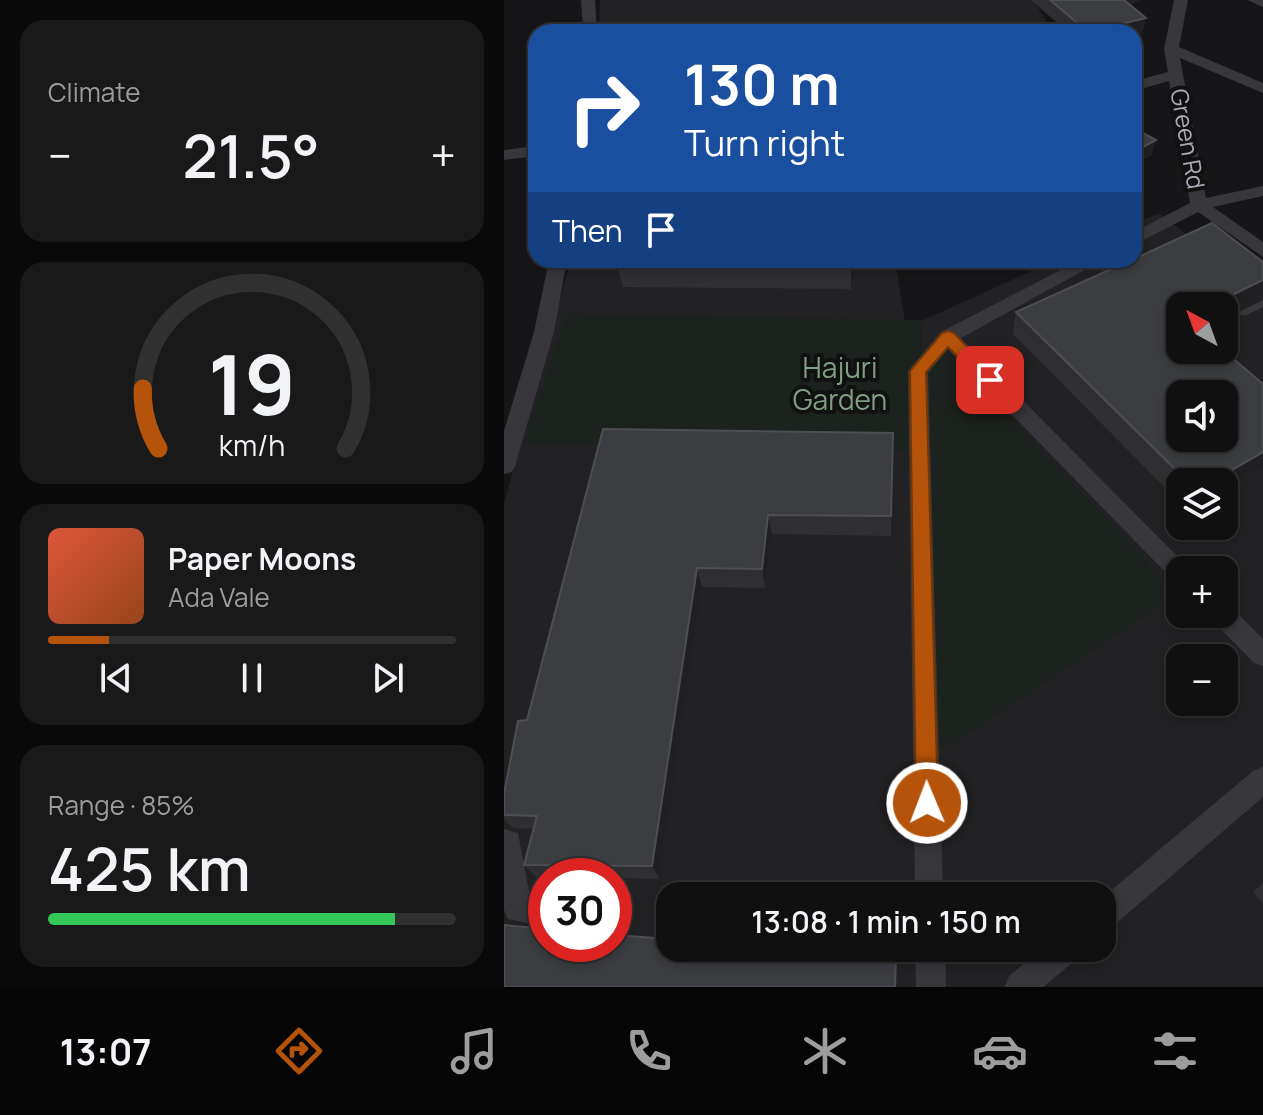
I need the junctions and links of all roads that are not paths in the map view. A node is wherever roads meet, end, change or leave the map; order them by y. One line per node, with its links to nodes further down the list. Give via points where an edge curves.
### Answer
1 (588, 0): 5 (street)
2 (1181, 0): 6 (street, Green Rd)
3 (1254, 0): 4 (street)
4 (1263, 3)
5 (590, 24)
6 (1171, 49): 7 (street, Green Rd); 9 (street)
7 (1176, 74): 8 (street); 13 (street, Green Rd)
8 (1142, 84)
9 (1263, 88)
10 (528, 152): 11 (street)
11 (504, 155)
12 (1263, 191): 13 (street)
13 (1199, 205): 14 (street, Green Rd); 15 (street)
14 (1142, 235)
15 (1263, 251)
16 (556, 268): 21 (street, via 544,332)
17 (1079, 268): 20 (street)
18 (1263, 303): 19 (lane)
19 (1244, 313)
20 (948, 337): 22 (street); 27 (street, via 918,371)
21 (504, 466)
22 (1166, 558)
23 (1236, 628): 24 (street)
24 (1263, 655)
25 (1263, 780): 28 (street)
26 (504, 843): 29 (street, via 518,909)
27 (929, 882)
28 (1116, 905)
29 (528, 910)
30 (930, 962): 32 (street)
31 (1049, 962): 33 (street)
32 (931, 987)
33 (1020, 987)

